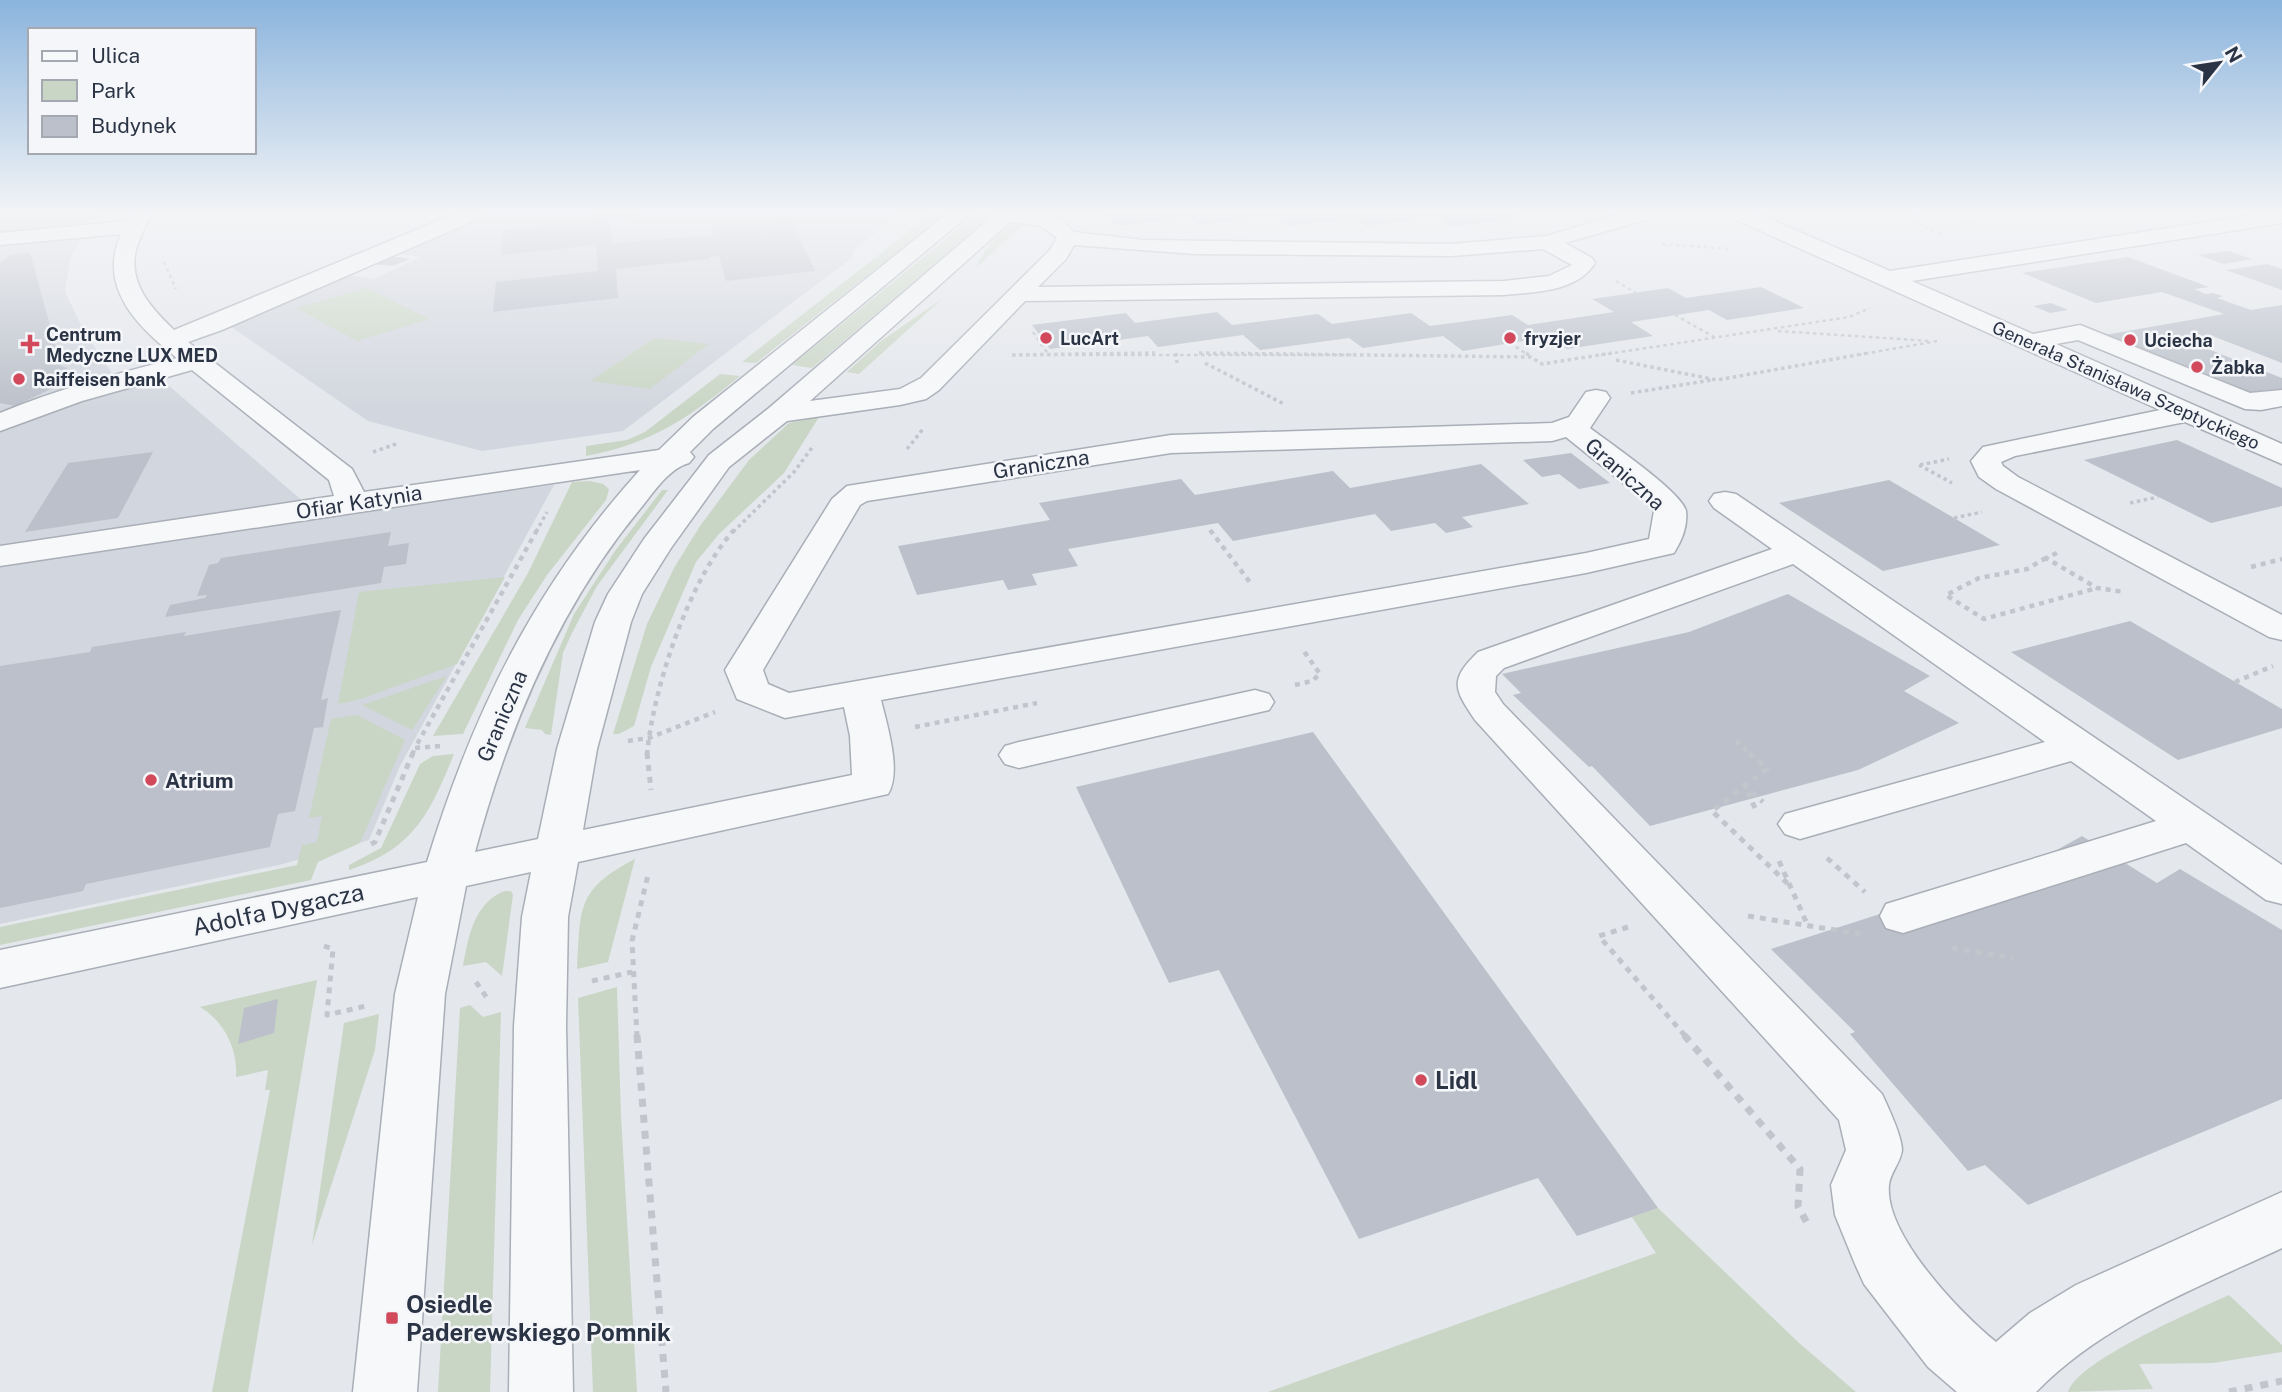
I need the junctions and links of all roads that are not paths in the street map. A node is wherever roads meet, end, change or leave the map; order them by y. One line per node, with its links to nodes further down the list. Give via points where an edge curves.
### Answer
1 (126, 279): 9 (street, via 136,303)
2 (320, 279): 9 (street)
3 (880, 279): 19 (street, Graniczna)
4 (933, 279): 15 (street)
5 (1034, 279): 8 (street)
6 (1559, 279): 8 (street, via 1504,288)
7 (1888, 279): 10 (street, Generała Stanisława Szeptyckiego)
8 (1019, 294): 15 (street, via 916,393)
9 (170, 340): 11 (street)
10 (2030, 342): 13 (street, via 2080,332 2245,401); 14 (street, Generała Stanisława Szeptyckiego)
11 (196, 361): 16 (street, via 36,406); 22 (street, via 341,475)
12 (1596, 398): 17 (street, Graniczna, via 1582,423)
13 (2282, 398)
14 (2188, 413): 18 (street, Generała Stanisława Szeptyckiego); 25 (street, via 2012,448 1993,453 1986,461 1990,471 2007,483)
15 (779, 414): 20 (street)
16 (0, 423)
17 (1572, 428): 26 (street, Graniczna, via 1654,492 1670,510 1662,547); 26 (street, Graniczna, via 1171,444 858,493 848,499 744,670 751,691 785,706)
18 (2282, 455)
19 (669, 456): 20 (street, Ofiar Katynia); 22 (street, Ofiar Katynia); 33 (street, Graniczna, via 584,559 545,620 489,743)
20 (719, 461): 32 (street, via 656,546 612,622 577,749)
21 (1725, 501): 23 (street)
22 (351, 504): 24 (street, Ofiar Katynia)
23 (1798, 552): 28 (street); 38 (street, via 1491,660 1477,674 1476,692 1489,712 1863,1110 1874,1150 1860,1185 1862,1205 1885,1264 1950,1345)
24 (0, 556)
25 (2282, 629)
26 (860, 694): 32 (street, Adolfa Dygacza, via 870,736 873,784)
27 (1255, 702): 29 (street)
28 (2079, 746): 30 (street); 31 (street)
29 (1019, 755)
30 (1800, 824)
31 (2193, 825): 34 (street); 35 (street)
32 (556, 850): 33 (street, Adolfa Dygacza); 40 (street, via 540,992)
33 (445, 875): 36 (street, Adolfa Dygacza); 39 (street, Graniczna, via 420,993)
34 (2282, 888)
35 (1903, 916)
36 (0, 969)
37 (2282, 1219): 38 (street, via 2083,1315 2049,1336)
38 (1998, 1389)
39 (385, 1392)
40 (541, 1392)

